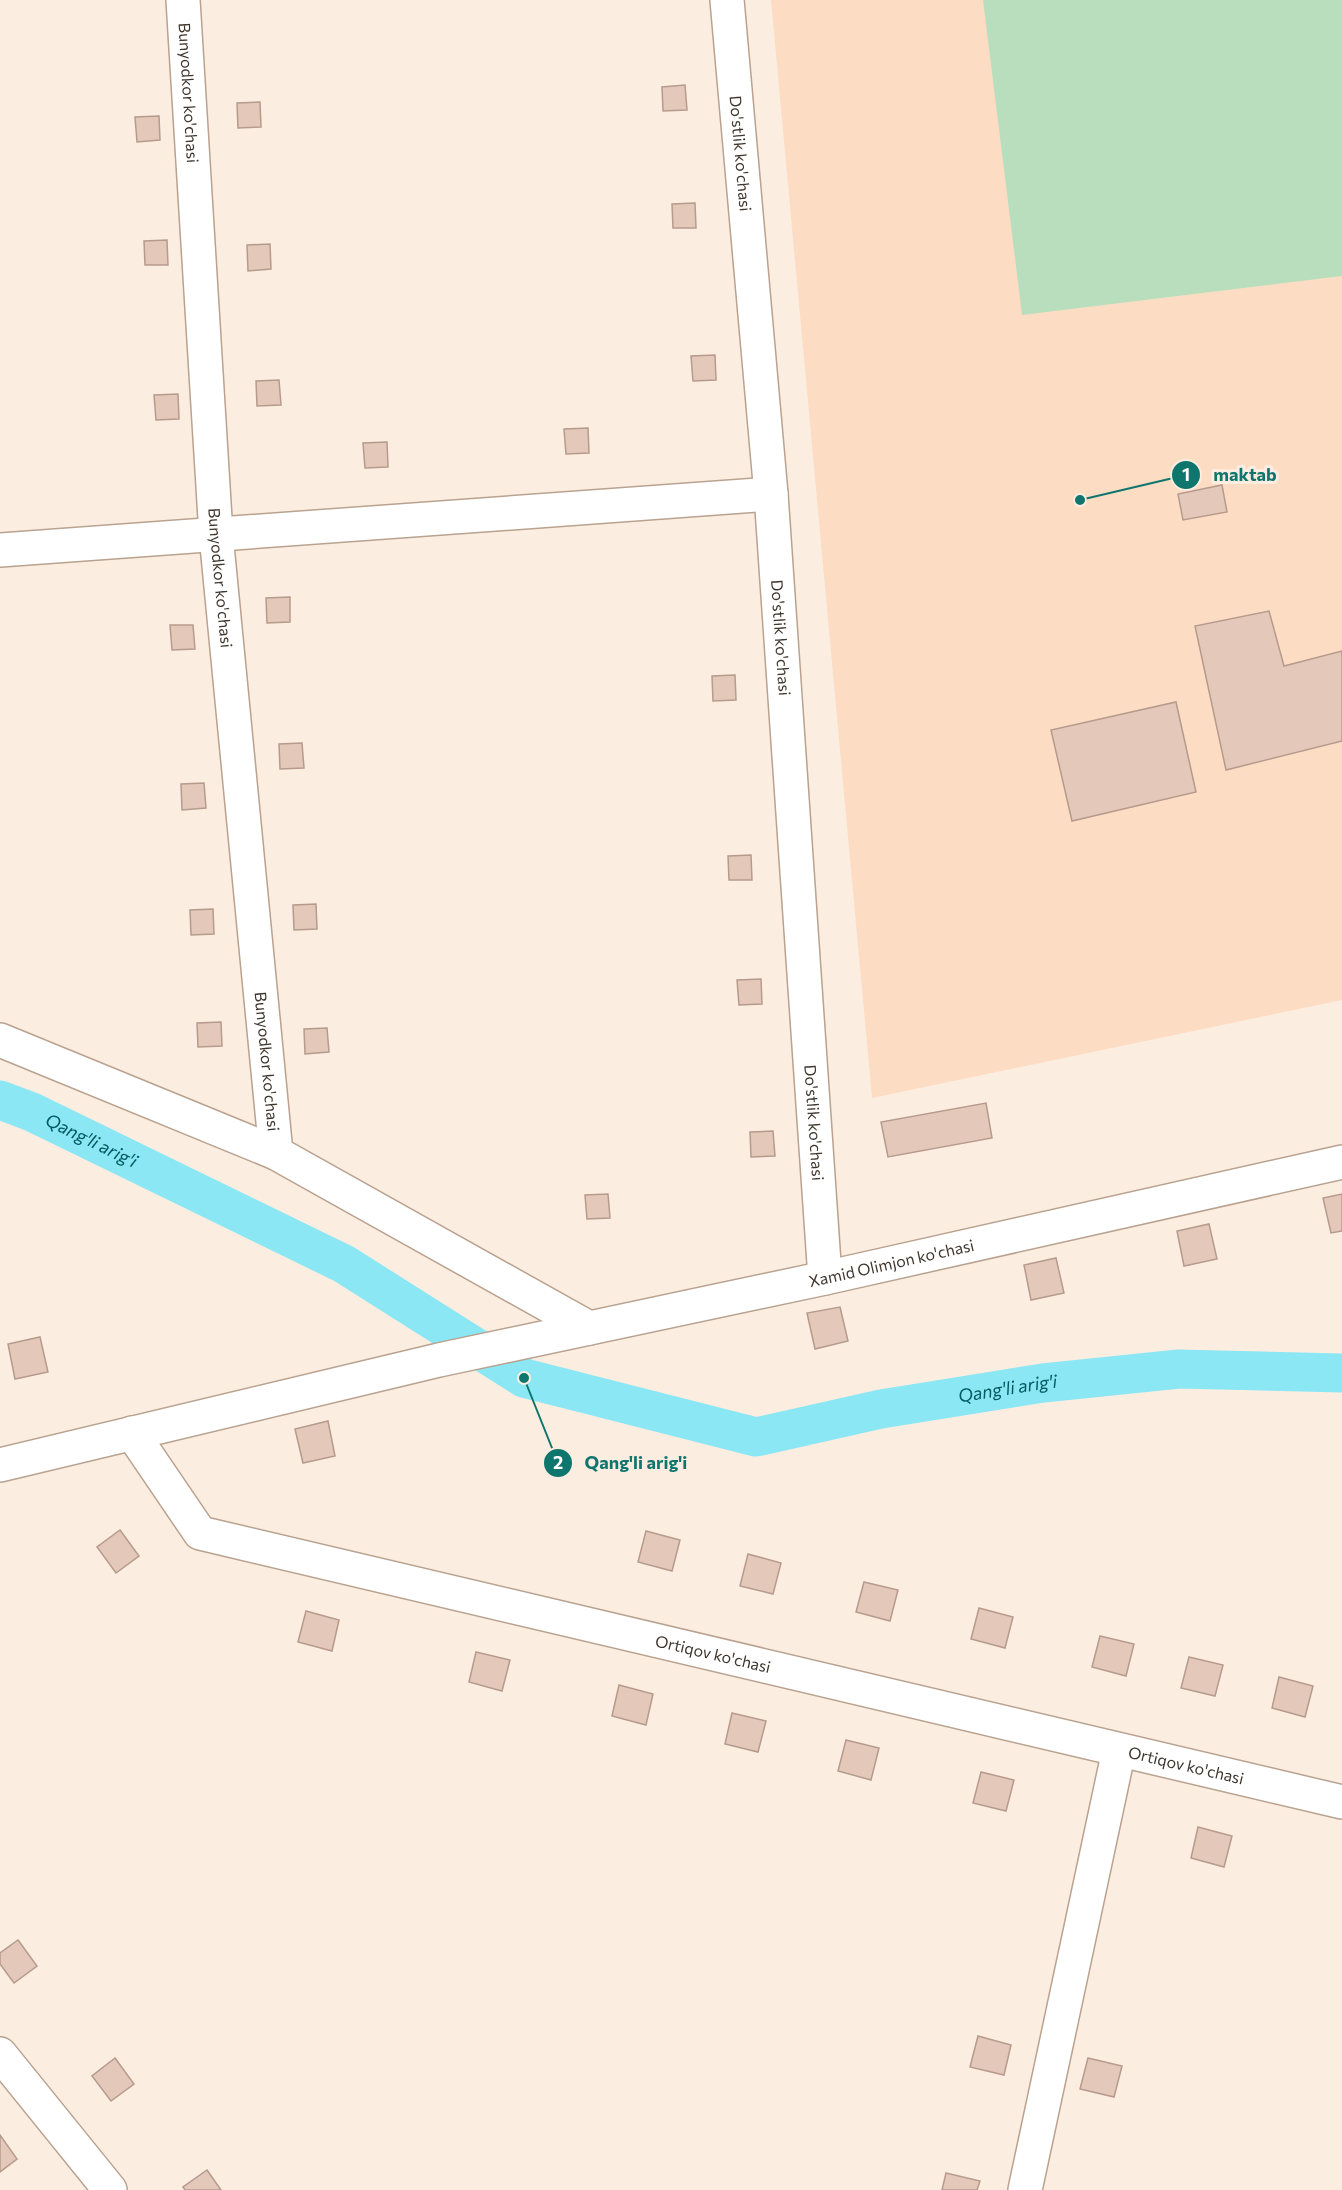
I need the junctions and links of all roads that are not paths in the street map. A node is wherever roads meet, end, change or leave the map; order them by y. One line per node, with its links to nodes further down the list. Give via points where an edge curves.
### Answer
1 (183, 0): 4 (street, Bunyodkor ko'chasi)
2 (727, 0): 3 (street, Do'stlik ko'chasi)
3 (771, 494): 4 (street); 9 (street, Do'stlik ko'chasi)
4 (216, 535): 5 (street); 7 (street, Bunyodkor ko'chasi)
5 (0, 550)
6 (0, 1040): 7 (street)
7 (276, 1153): 10 (street)
8 (1342, 1162): 9 (street, Xamid Olimjon ko'chasi)
9 (825, 1278): 10 (street, Xamid Olimjon ko'chasi)
10 (589, 1328): 11 (street, Xamid Olimjon ko'chasi)
11 (132, 1433): 12 (street); 13 (street, Ortiqov ko'chasi, via 200,1533)
12 (0, 1465)
13 (1119, 1750): 14 (street, Ortiqov ko'chasi); 17 (street)
14 (1342, 1802)
15 (0, 2054): 16 (street)
16 (110, 2190)
17 (1025, 2190)

